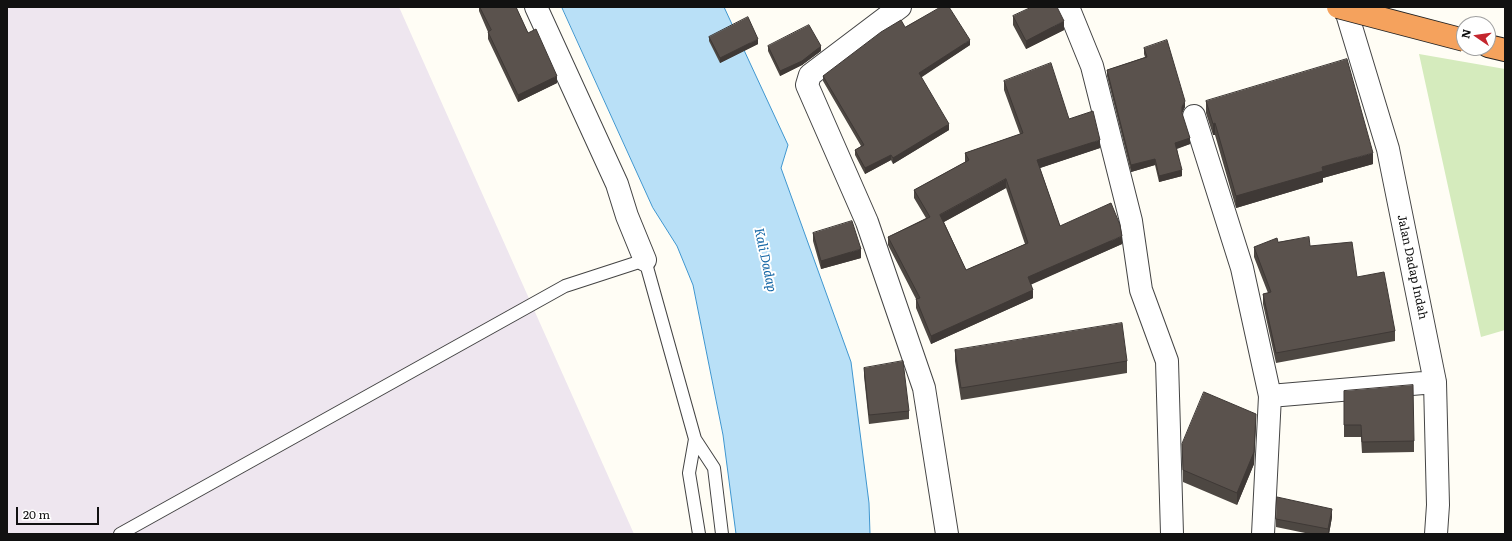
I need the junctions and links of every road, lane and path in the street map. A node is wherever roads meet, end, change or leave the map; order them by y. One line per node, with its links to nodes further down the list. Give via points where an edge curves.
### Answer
1 (536, 7): 8 (street, via 617,184)
2 (900, 7): 15 (street, via 810,75 807,85 867,222 924,388)
3 (1068, 7): 16 (street, via 1092,66 1131,221 1141,290 1167,361)
4 (1338, 7): 6 (highway, bridge)
5 (1345, 7): 9 (street, Jalan Dadap Indah, via 1388,149)
6 (1456, 38)
7 (1194, 116): 10 (street, via 1242,268)
8 (645, 260): 11 (lane); 12 (lane, via 565,286)
9 (1436, 382): 10 (street); 18 (street, Jalan Dadap Indah)
10 (1270, 396): 17 (street)
11 (695, 439): 13 (lane, via 689,473); 14 (lane, via 714,468)
12 (120, 534)
13 (699, 534)
14 (722, 534)
15 (947, 534)
16 (1172, 534)
17 (1263, 534)
18 (1436, 534)

